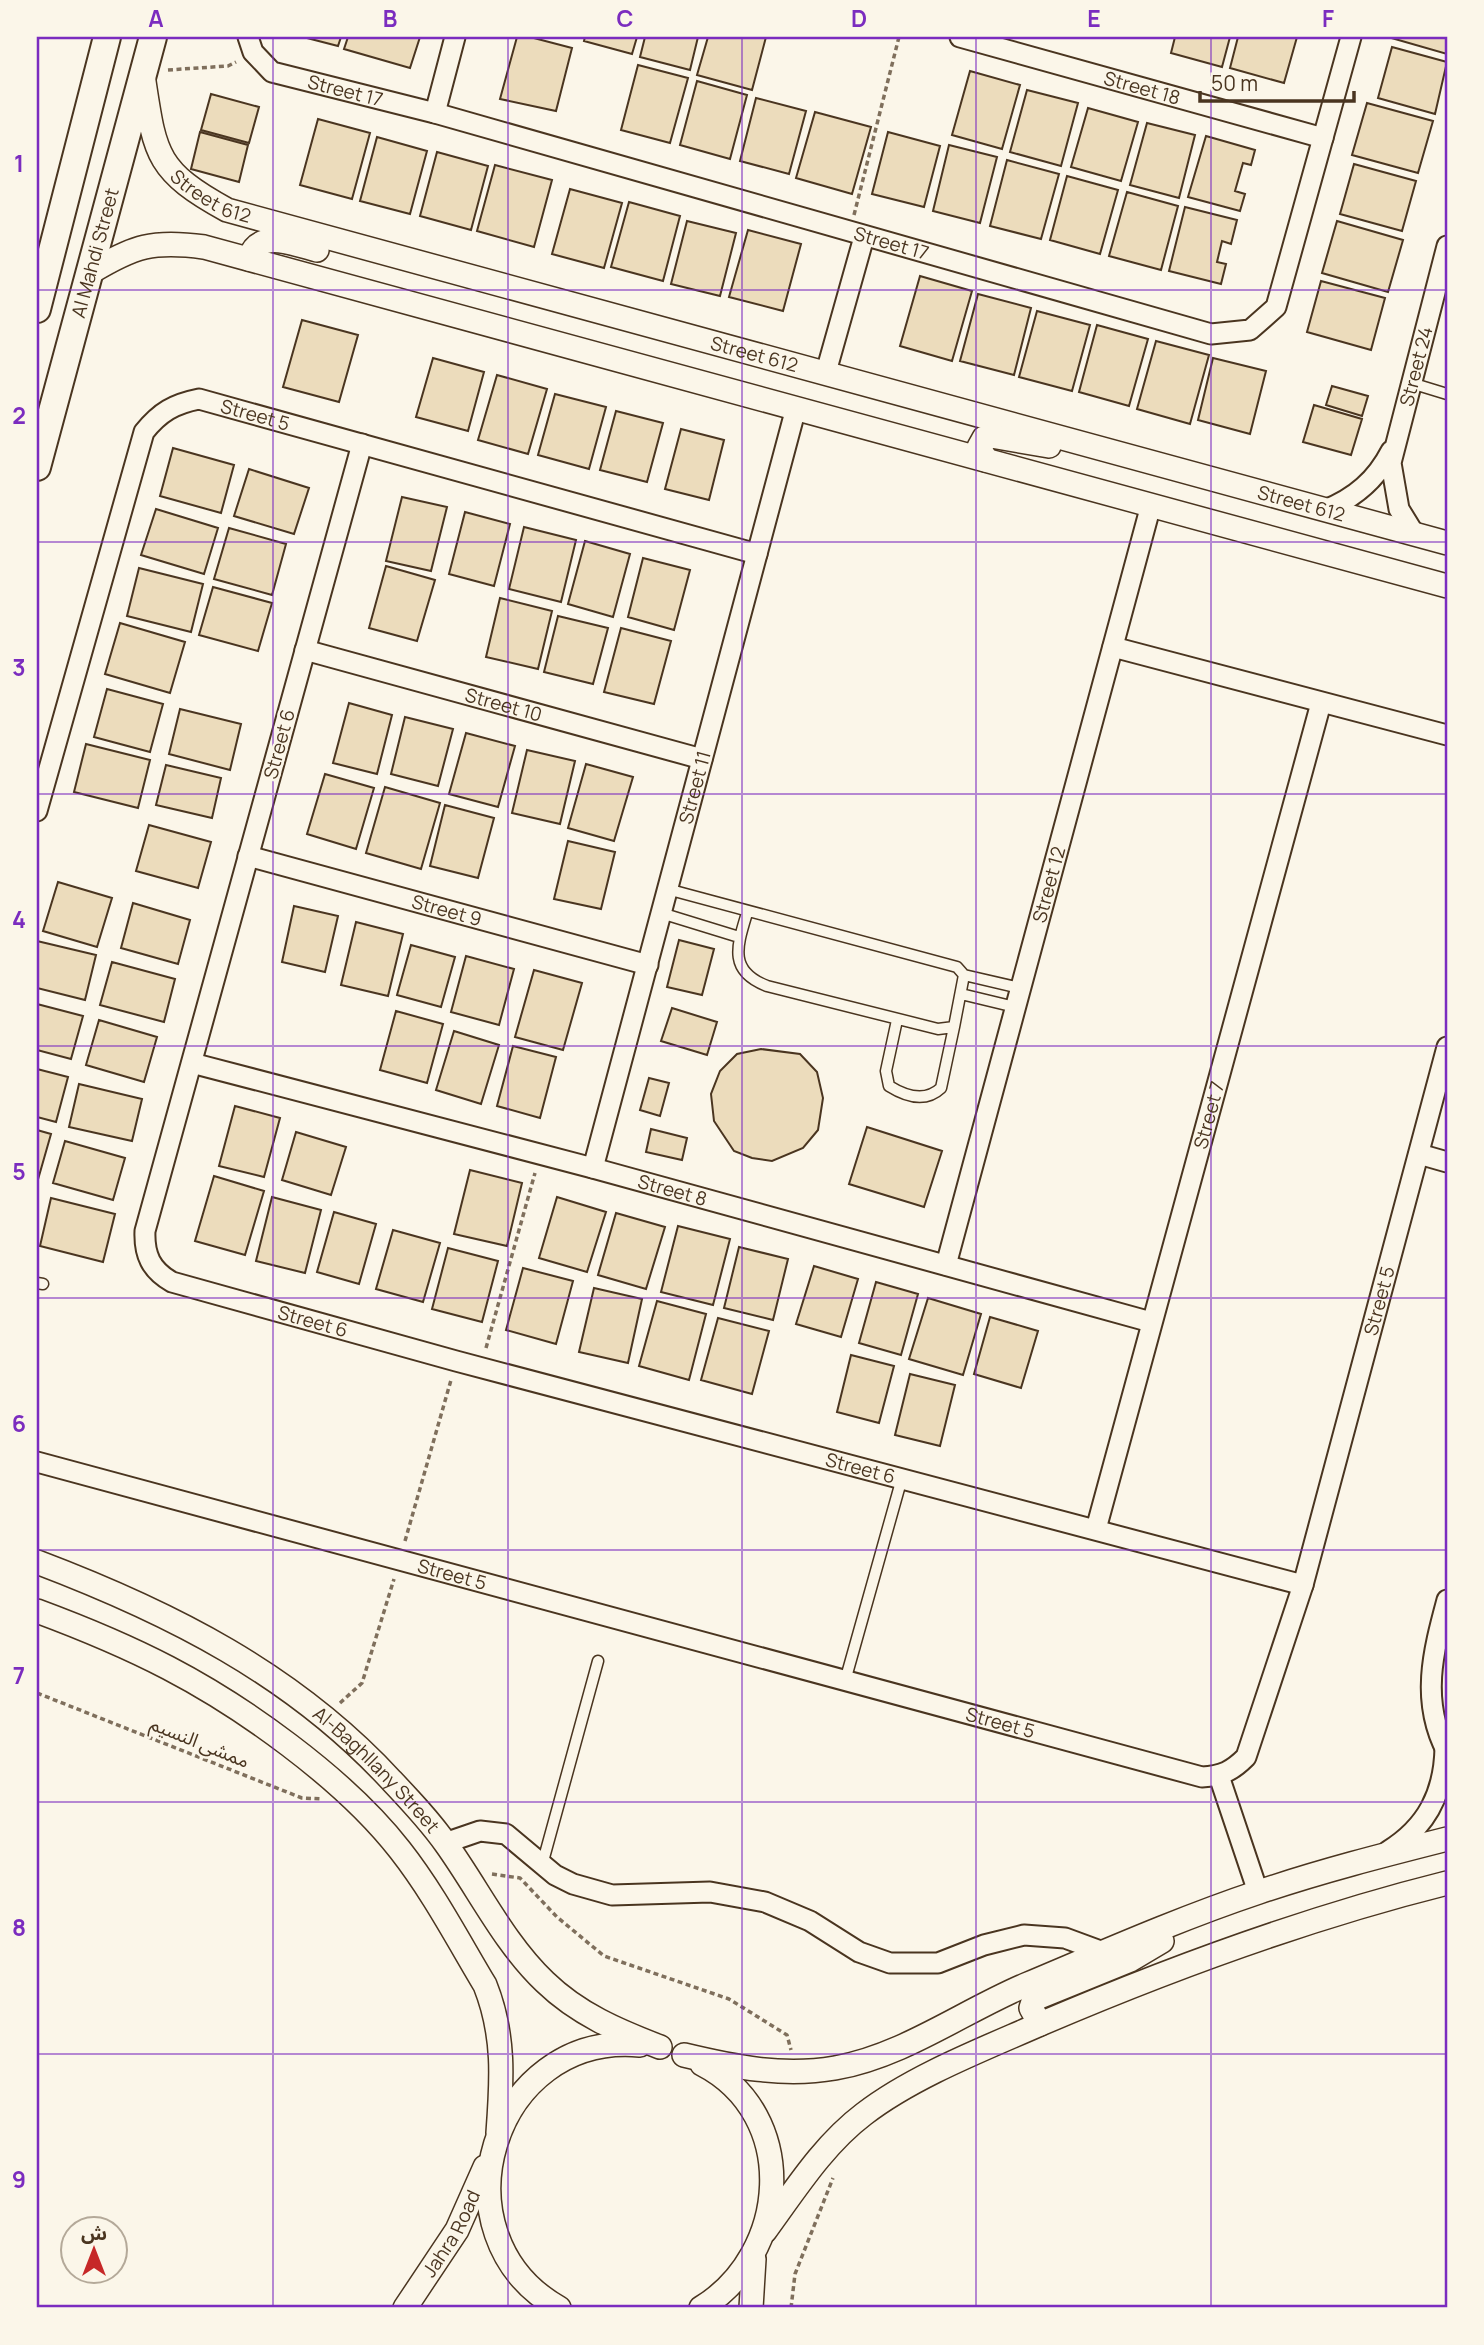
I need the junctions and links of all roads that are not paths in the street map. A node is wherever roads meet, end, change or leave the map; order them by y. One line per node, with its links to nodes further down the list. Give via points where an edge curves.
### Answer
1 (107, 37): 15 (main road)
2 (153, 37): 7 (main road, Al Mahdi Street)
3 (455, 37): 8 (street)
4 (960, 37): 9 (street, Street 18)
5 (1351, 37): 9 (street, Street 17)
6 (251, 45): 8 (street, Street 17, via 272,72)
7 (143, 74): 13 (main road, Al Mahdi Street); 14 (street, Street 612, via 159,157 195,192 227,210)
8 (435, 113): 10 (street, Street 17)
9 (1323, 138): 10 (street, Street 17, via 1276,307 1250,330 1211,334)
10 (857, 235): 16 (street)
11 (1447, 246): 17 (street, Street 24)
12 (249, 259): 13 (street, via 169,242 141,247); 14 (street, via 264,240 276,240 419,276); 19 (street)
13 (90, 272): 24 (main road, Al Mahdi Street)
14 (467, 275): 16 (street, Street 612)
15 (37, 309)
16 (826, 372): 22 (street, Street 612)
17 (1410, 383): 18 (lane); 21 (street, Street 24)
18 (1447, 394)
19 (796, 408): 23 (street); 29 (street, Street 11)
20 (362, 444): 29 (street, Street 5); 34 (street, Street 6); 38 (street, Street 5, via 199,399 177,403 158,415 144,432)
21 (1393, 447): 26 (street, Street 24, via 1366,486); 27 (street, Street 24, via 1394,494)
22 (1146, 459): 23 (street, via 991,436 979,447); 26 (street, Street 612)
23 (986, 460): 25 (street)
24 (37, 467)
25 (1151, 505): 30 (street); 33 (street, Street 12)
26 (1325, 510): 27 (street, Street 612)
27 (1415, 535): 28 (street, Street 612)
28 (1447, 543)
29 (757, 554): 37 (street, Street 11)
30 (1391, 570): 31 (street); 32 (street)
31 (1447, 571)
32 (1447, 586)
33 (1113, 647): 35 (street); 47 (street, Street 12)
34 (305, 650): 37 (street, Street 10); 39 (street, Street 6)
35 (1321, 703): 36 (street); 56 (street, Street 7)
36 (1447, 735)
37 (702, 759): 40 (street, Street 11)
38 (37, 811)
39 (248, 856): 44 (street, Street 9); 51 (street, Street 6)
40 (667, 889): 41 (street, Street 11); 42 (lane)
41 (661, 913): 43 (lane); 44 (street, Street 11)
42 (747, 913): 43 (lane); 45 (lane, via 957,967)
43 (739, 937): 48 (lane, via 737,956 751,980)
44 (648, 965): 54 (street, Street 11)
45 (964, 975): 46 (lane); 47 (lane)
46 (961, 994): 47 (lane); 49 (lane)
47 (1017, 997): 55 (street, Street 12)
48 (897, 1020): 49 (lane, via 938,1029); 49 (lane, via 886,1071 889,1086 907,1097 934,1094 941,1088)
49 (954, 1027)
50 (1447, 1047): 52 (street, Street 5)
51 (192, 1063): 54 (street, Street 8); 58 (street, Street 6, via 145,1231 146,1254 159,1274 172,1282)
52 (1419, 1154): 53 (street); 61 (street, Street 5)
53 (1447, 1161)
54 (593, 1168): 55 (street, Street 8)
55 (946, 1265): 56 (street, Street 8)
56 (1152, 1322): 59 (street, Street 7)
57 (37, 1462): 65 (street, Street 5)
58 (902, 1478): 59 (street, Street 6); 65 (lane)
59 (1096, 1529): 61 (street, Street 6)
60 (37, 1562): 69 (street, Al-Baghllany Street, via 147,1605 246,1660 355,1744)
61 (1303, 1586): 67 (street, Street 5, via 1246,1756)
62 (1447, 1600): 66 (street, via 1429,1677 1432,1713)
63 (37, 1611): 79 (street, Al-Baghllany Street, via 138,1650 202,1684 313,1763 356,1801 419,1876 485,1985 501,2043)
64 (598, 1661): 71 (lane)
65 (845, 1681): 67 (street, Street 5, via 1202,1777)
66 (1446, 1750): 70 (street, via 1432,1808 1406,1839)
67 (1219, 1776): 73 (street)
68 (1447, 1839): 70 (street)
69 (445, 1843): 71 (street, via 480,1831 498,1832 513,1838); 77 (street, Al-Baghllany Street, via 516,1950 546,1983 590,2016)
70 (1370, 1858): 73 (street)
71 (542, 1865): 75 (street, via 573,1884 612,1895 710,1892 765,1902 810,1921 859,1952 890,1963 937,1963 1024,1935 1065,1938)
72 (1447, 1883): 76 (street, via 1340,1911)
73 (1258, 1892): 74 (street)
74 (1219, 1907): 75 (street); 76 (street, via 1130,1959 1034,1999 1031,2008)
75 (1103, 1952): 78 (street, via 874,2057 837,2068 760,2071)
76 (1040, 2025): 80 (street, via 890,2096 864,2114 824,2153)
77 (660, 2047): 78 (street, Al-Baghllany Street); 79 (street, via 611,2046 563,2061 524,2091)
78 (684, 2055): 80 (street, via 729,2083 760,2127 772,2179)
79 (494, 2144): 82 (street, Jahra Road, via 457,2230); 83 (street, Al-Baghllany Street, via 488,2182 497,2237 527,2283)
80 (765, 2231): 81 (street)
81 (754, 2255): 84 (street, via 737,2279); 85 (street)
82 (404, 2308)
83 (559, 2308)
84 (701, 2308)
85 (751, 2308)

